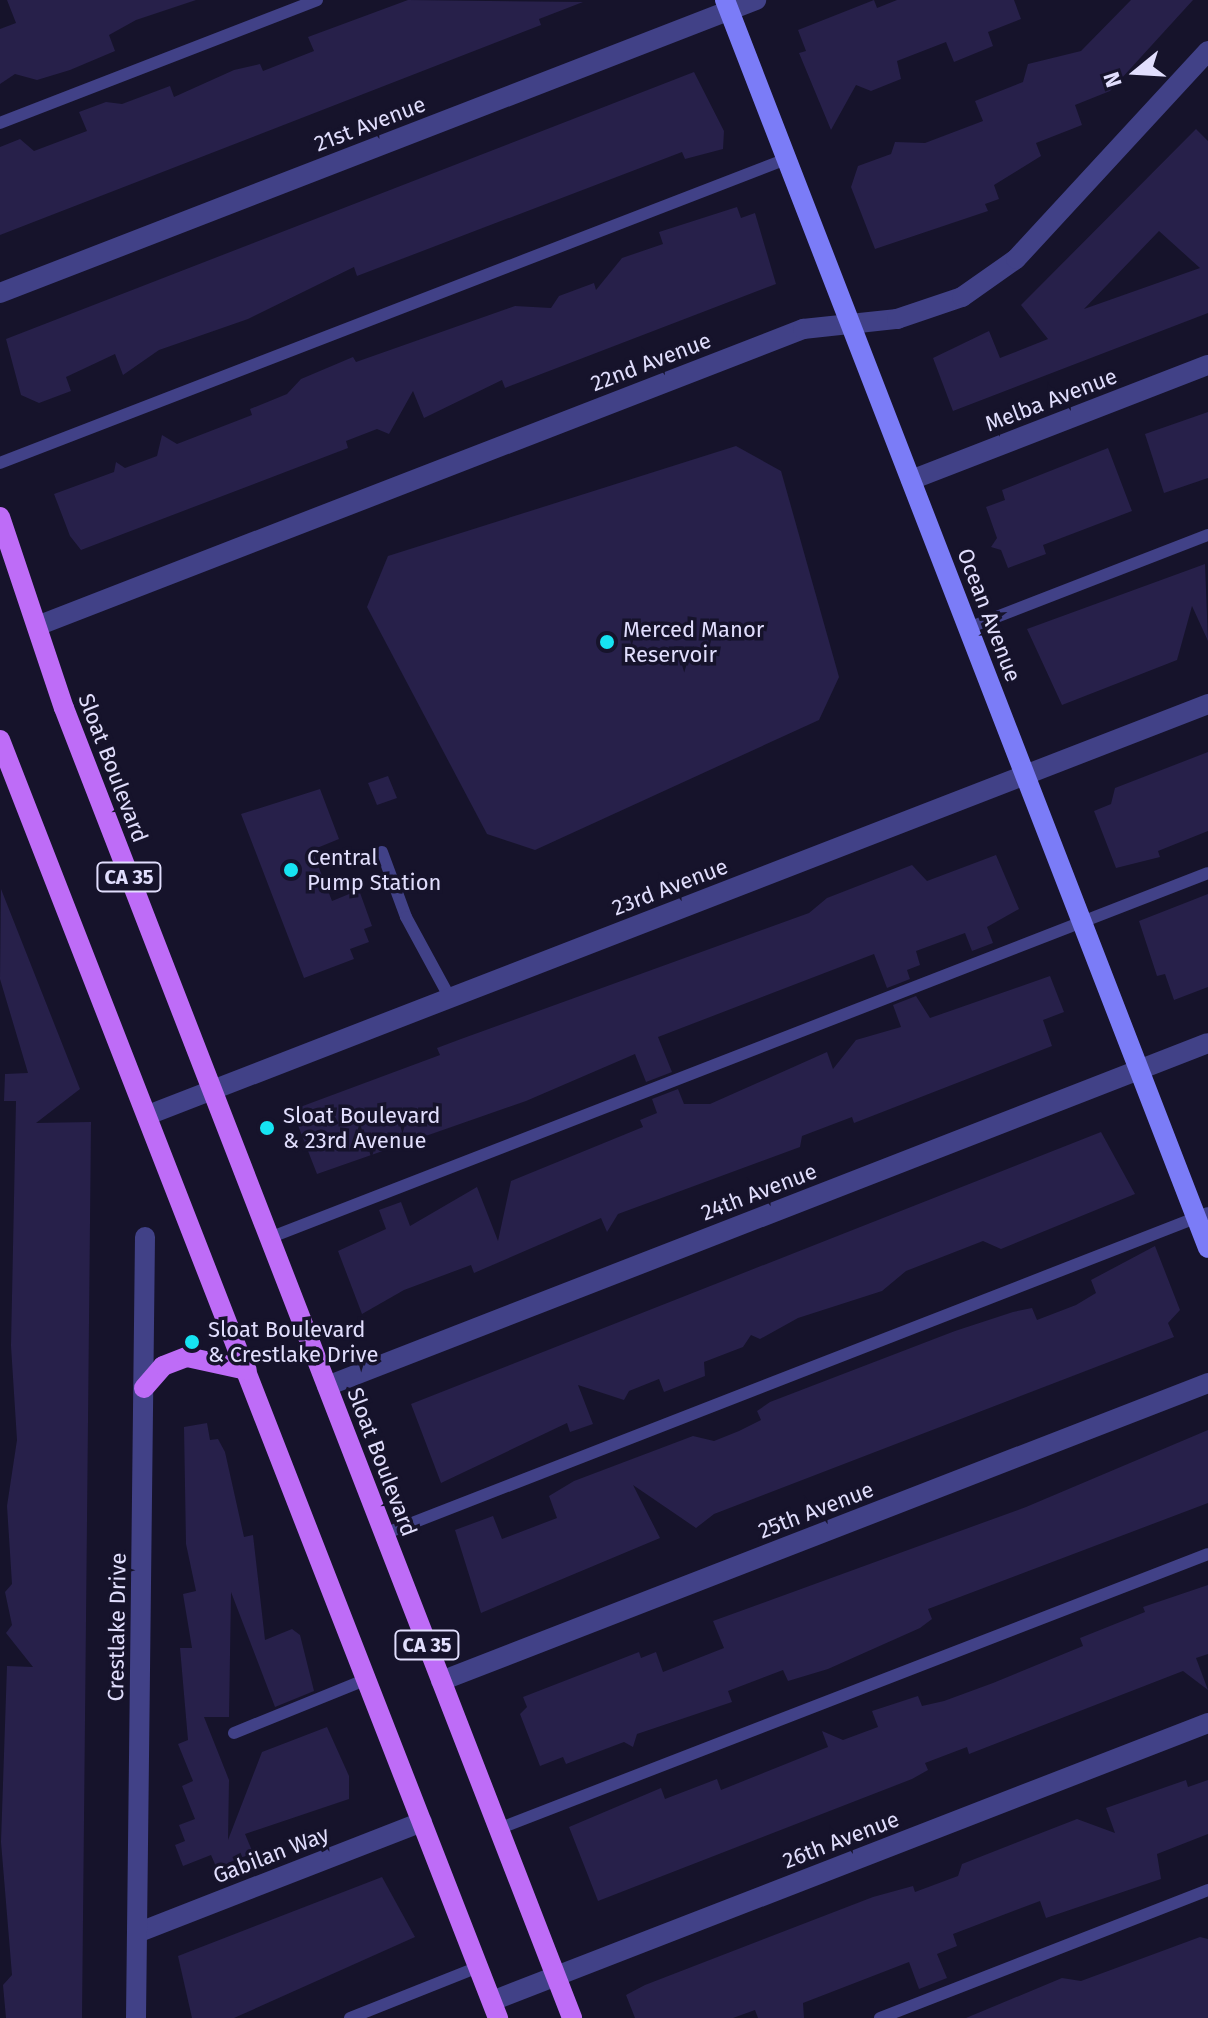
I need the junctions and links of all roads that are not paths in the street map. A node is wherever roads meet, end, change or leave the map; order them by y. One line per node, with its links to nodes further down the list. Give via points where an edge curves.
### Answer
1 (317, 0): 5 (lane)
2 (756, 0): 3 (street, 21st Avenue)
3 (727, 6): 6 (street, Ocean Avenue); 7 (street, 21st Avenue)
4 (1208, 51): 8 (street, 22nd Avenue, via 999,274 930,310)
5 (0, 123)
6 (786, 159): 8 (street, Ocean Avenue); 10 (lane)
7 (0, 293)
8 (850, 322): 11 (street, Ocean Avenue); 14 (street, 22nd Avenue, via 803,329)
9 (1208, 365): 11 (street, Melba Avenue)
10 (0, 463)
11 (911, 480): 15 (street, Ocean Avenue)
12 (0, 517): 14 (main road, Sloat Boulevard / CA 35)
13 (1208, 535): 15 (lane)
14 (37, 626): 25 (main road, Sloat Boulevard / CA 35)
15 (968, 628): 18 (street, Ocean Avenue)
16 (1208, 704): 18 (street, 23rd Avenue)
17 (0, 740): 26 (main road, CA 35)
18 (1025, 775): 21 (street, Ocean Avenue); 22 (street, 23rd Avenue)
19 (382, 852): 22 (lane, via 406,917)
20 (1208, 873): 21 (lane)
21 (1082, 922): 24 (street, Ocean Avenue); 29 (lane)
22 (450, 998): 25 (street, 23rd Avenue)
23 (1208, 1043): 24 (street, 24th Avenue)
24 (1139, 1070): 27 (street, Ocean Avenue); 33 (street, 24th Avenue)
25 (212, 1090): 26 (street, 23rd Avenue); 29 (main road, Sloat Boulevard / CA 35)
26 (148, 1115): 31 (main road, CA 35)
27 (1202, 1216): 30 (street, Ocean Avenue); 35 (lane)
28 (145, 1237): 34 (street, Crestlake Drive)
29 (269, 1238): 33 (main road, Sloat Boulevard / CA 35)
30 (1208, 1248)
31 (247, 1370): 34 (main road, via 187,1357 163,1366); 37 (main road, CA 35)
32 (1208, 1383): 38 (street, 25th Avenue)
33 (327, 1386): 35 (main road, Sloat Boulevard / CA 35)
34 (144, 1388): 44 (street, Crestlake Drive)
35 (384, 1534): 38 (main road, Sloat Boulevard / CA 35)
36 (1208, 1554): 42 (lane)
37 (367, 1679): 40 (lane); 41 (main road, CA 35)
38 (441, 1681): 42 (main road, Sloat Boulevard / CA 35)
39 (1208, 1723): 46 (street, 26th Avenue)
40 (234, 1733)
41 (422, 1822): 44 (street, Gabilan Way); 45 (main road, CA 35)
42 (498, 1829): 46 (main road, Sloat Boulevard / CA 35)
43 (1208, 1890): 51 (lane)
44 (137, 1933): 48 (street, Crestlake Drive)
45 (478, 1967): 47 (main road, CA 35); 49 (lane)
46 (555, 1976): 47 (street, 26th Avenue); 50 (main road, Sloat Boulevard / CA 35)
47 (495, 2009)
48 (136, 2018)
49 (350, 2018)
50 (572, 2018)
51 (880, 2018)

